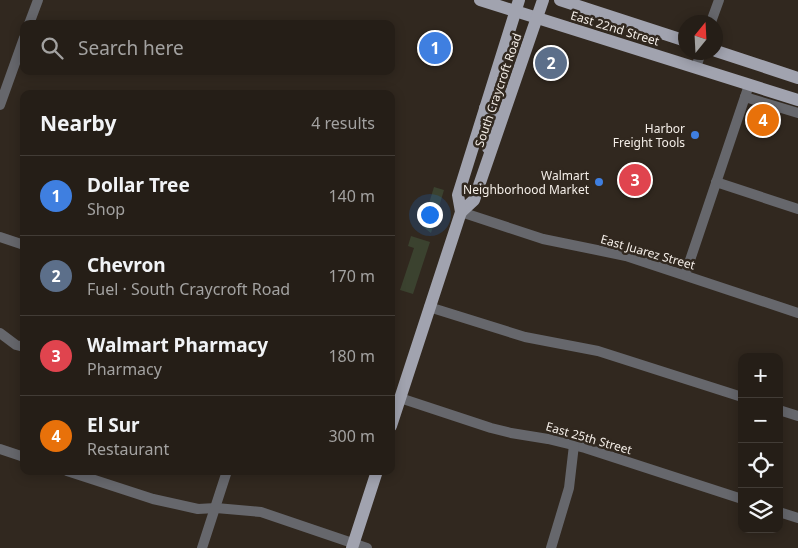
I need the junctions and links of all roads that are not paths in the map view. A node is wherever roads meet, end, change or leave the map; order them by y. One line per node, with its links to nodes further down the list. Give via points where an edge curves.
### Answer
1 (38, 0): 9 (street)
2 (480, 0): 6 (main road, East 22nd Street)
3 (543, 0): 8 (main road, South Craycroft Road)
4 (560, 0): 10 (main road, East 22nd Street)
5 (719, 0): 7 (street)
6 (517, 6): 8 (main road, East 22nd Street); 20 (main road, South Craycroft Road)
7 (714, 15)
8 (537, 18): 14 (main road, East 22nd Street); 22 (main road, South Craycroft Road)
9 (30, 20)
10 (678, 39)
11 (20, 46): 15 (street)
12 (723, 53): 16 (main road)
13 (698, 60): 14 (street)
14 (696, 68): 17 (main road, East 22nd Street)
15 (4, 76): 19 (street)
16 (798, 78)
17 (747, 91): 18 (main road, East 22nd Street); 21 (street, East 22nd Street); 23 (street)
18 (798, 100)
19 (0, 105)
20 (485, 108): 22 (main road, via 493,114 487,138); 25 (main road, South Craycroft Road, via 458,195)
21 (798, 113)
22 (490, 155): 25 (main road, South Craycroft Road, via 474,200)
23 (716, 182): 24 (street); 28 (street)
24 (798, 209)
25 (461, 212): 28 (street, East Juarez Street, via 543,239 626,256); 29 (main road, South Craycroft Road)
26 (0, 237): 27 (street)
27 (20, 243)
28 (685, 275): 30 (street, East Juarez Street)
29 (429, 307): 33 (street, via 524,337 606,353); 34 (main road, South Craycroft Road)
30 (798, 313)
31 (0, 333): 32 (street)
32 (20, 346)
33 (738, 396)
34 (400, 398): 36 (main road, South Craycroft Road); 38 (street, East 25th Street, via 491,428)
35 (783, 411): 37 (street)
36 (395, 414)
37 (798, 416)
38 (574, 445): 44 (street, East 25th Street); 51 (street, via 569,488)
39 (0, 450): 40 (street)
40 (20, 456)
41 (79, 475): 45 (street, via 153,499 198,509)
42 (226, 475): 45 (street)
43 (376, 475): 48 (main road)
44 (738, 498)
45 (216, 508): 48 (street, via 261,512); 49 (street)
46 (783, 513): 47 (street)
47 (798, 518)
48 (353, 546): 50 (street)
49 (202, 548)
50 (367, 548)
51 (551, 548)

